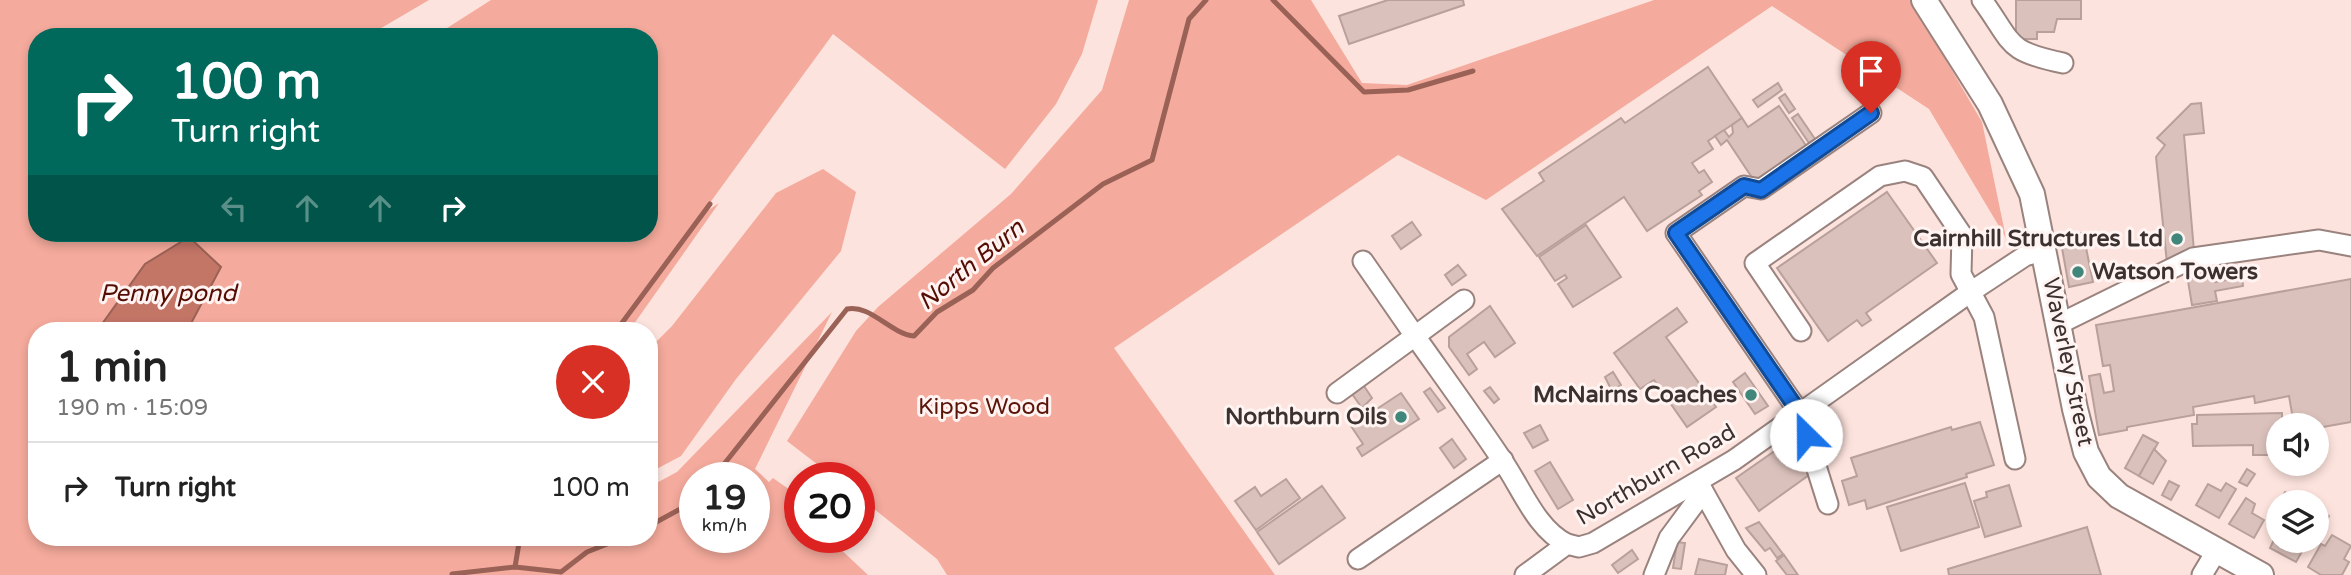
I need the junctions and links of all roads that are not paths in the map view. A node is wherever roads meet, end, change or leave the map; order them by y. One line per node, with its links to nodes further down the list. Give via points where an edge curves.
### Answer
1 (1924, 0): 6 (main road, Waverley Street, via 1990,104 2032,194)
2 (1982, 0): 3 (street, via 2012,46)
3 (2063, 63)
4 (1871, 113): 14 (street, via 1761,190 1744,186 1676,233)
5 (2351, 247): 10 (street, via 2319,240 2193,258)
6 (2045, 250): 8 (street, Northburn Road, via 2025,256); 10 (main road, Waverley Street)
7 (1363, 261): 12 (street, Northburn Road)
8 (1972, 291): 11 (street, via 1961,274 1962,235 1928,182 1916,174 1895,171 1880,176 1755,263); 14 (street, Northburn Road); 15 (street, via 1984,317)
9 (1464, 300): 12 (street)
10 (2059, 324): 20 (main road, Waverley Street, via 2086,452 2099,477 2119,496)
11 (1801, 331)
12 (1415, 336): 13 (street); 16 (street, Northburn Road)
13 (1337, 393)
14 (1799, 412): 17 (street, Northburn Road); 18 (street)
15 (2015, 459)
16 (1503, 460): 19 (street, Northburn Road, via 1545,527); 21 (street)
17 (1701, 487): 19 (street, Northburn Road, via 1593,543); 23 (street, via 1669,538); 24 (street, via 1736,550)
18 (1828, 504)
19 (1567, 544): 22 (street, Northburn Road)
20 (2217, 550): 25 (street); 26 (main road, Waverley Street)
21 (1358, 559)
22 (1525, 575)
23 (1654, 575)
24 (1756, 575)
25 (2202, 575)
26 (2261, 575)

